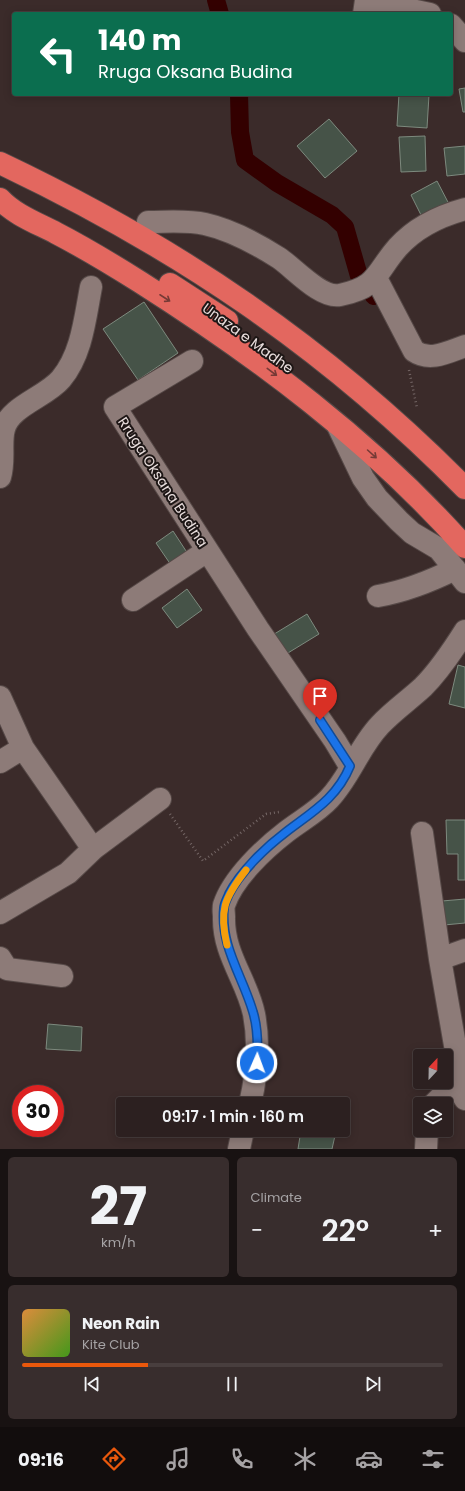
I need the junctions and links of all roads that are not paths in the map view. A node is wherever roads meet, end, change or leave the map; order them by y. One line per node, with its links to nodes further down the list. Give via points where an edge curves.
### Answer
1 (366, 0): 3 (street)
2 (377, 0): 4 (street)
3 (364, 12)
4 (421, 12)
5 (453, 27): 6 (street)
6 (465, 41)
7 (0, 162): 17 (highway, via 49,174 85,190 242,283 298,323 378,387); 19 (highway, Unaza e Madhe, via 138,233 240,298 327,362 375,402 422,444)
8 (0, 193): 20 (highway, Unaza e Madhe, via 91,238 145,269 199,302 258,344 340,407 390,451)
9 (0, 199): 16 (highway, one-way to 16, via 16,212 94,254 218,333 294,389)
10 (465, 209): 12 (street, via 444,215 419,228 398,246)
11 (148, 222): 12 (street, via 189,222 222,229 244,238 280,259 330,296 339,296)
12 (367, 284): 14 (street, via 420,356 428,357)
13 (91, 287): 18 (street, via 71,366 47,392 17,410 4,428)
14 (465, 346)
15 (192, 360): 22 (street, Rruga Oksana Budina, via 115,407)
16 (338, 426): 21 (highway, one-way to 21, via 420,499); 23 (street, via 363,478 378,498 412,532 439,549)
17 (465, 469)
18 (0, 477)
19 (465, 488)
20 (465, 526)
21 (465, 547)
22 (207, 551): 25 (street, Rruga Oksana Budina); 30 (street, Rruga Oksana Budina)
23 (460, 576): 24 (street)
24 (378, 596)
25 (133, 600)
26 (465, 631): 30 (street, via 442,665 424,686 380,725)
27 (0, 697): 28 (street)
28 (23, 748): 29 (street); 33 (street)
29 (0, 762)
30 (350, 766): 40 (street, via 344,781 328,800 285,833 246,870 233,886 224,906 224,930 228,948 254,1013 258,1039 257,1075)
31 (160, 799): 33 (street)
32 (422, 833): 36 (street)
33 (93, 849): 34 (street, via 68,873)
34 (0, 913)
35 (465, 950): 36 (street)
36 (440, 958): 39 (street, via 460,1074)
37 (4, 963): 38 (street)
38 (62, 976)
39 (460, 1091): 41 (street)
40 (252, 1097)
41 (448, 1097)
42 (242, 1137): 44 (street)
43 (427, 1137): 45 (street)
44 (239, 1149)
45 (426, 1149)

